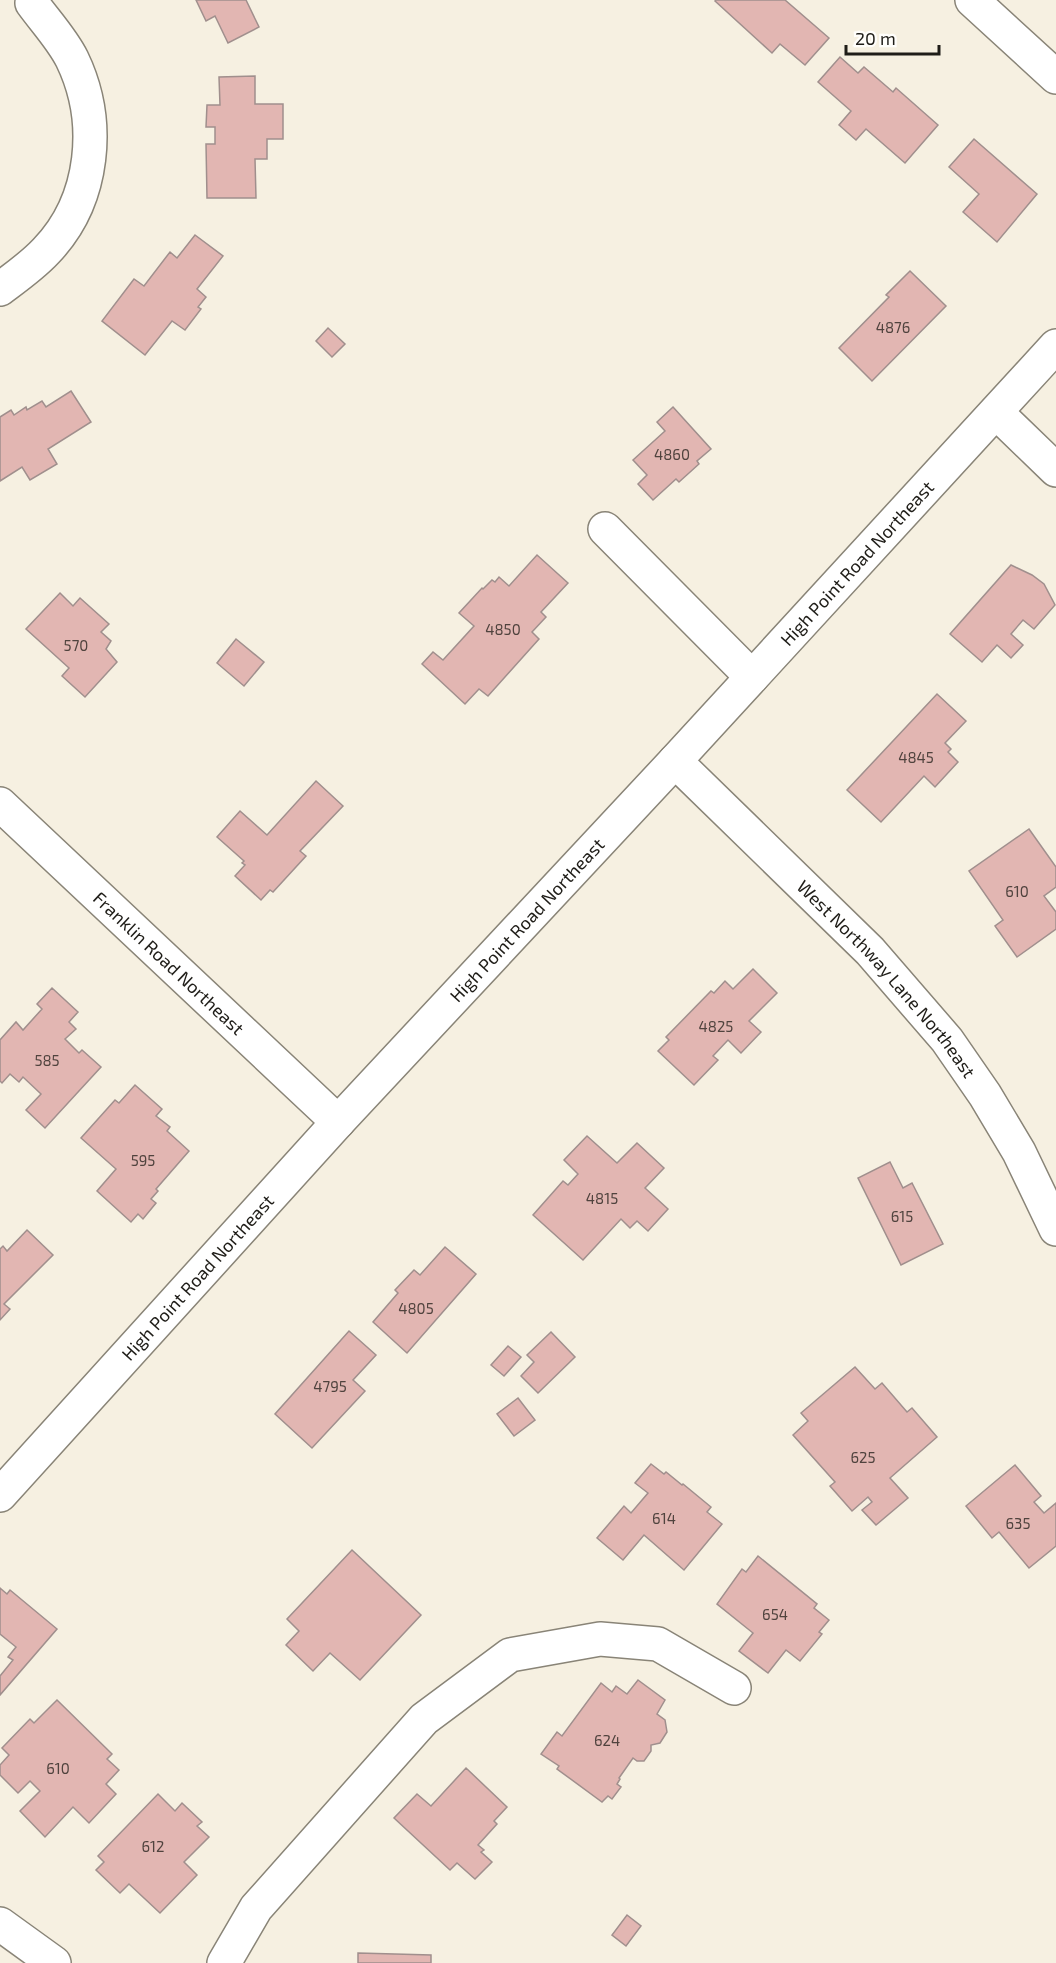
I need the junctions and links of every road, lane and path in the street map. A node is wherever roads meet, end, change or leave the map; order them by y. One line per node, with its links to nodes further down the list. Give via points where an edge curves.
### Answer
1 (972, 0): 3 (street)
2 (32, 3): 4 (street, via 70,57 82,82 91,142 87,172 65,226 48,250)
3 (1056, 77)
4 (0, 289)
5 (1056, 346): 6 (street, High Point Road Northeast)
6 (996, 412): 7 (street); 9 (street, High Point Road Northeast)
7 (1056, 470)
8 (605, 529): 9 (street)
9 (752, 676): 10 (street, High Point Road Northeast)
10 (675, 761): 12 (street, High Point Road Northeast); 13 (street, West Northway Lane Northeast, via 870,951 947,1040 1019,1152)
11 (0, 804): 12 (street, Franklin Road Northeast)
12 (338, 1122): 14 (street, High Point Road Northeast)
13 (1056, 1229)
14 (0, 1494)
15 (734, 1688): 18 (street, via 658,1644 600,1639 510,1655 424,1719 256,1908)
16 (0, 1924): 17 (street)
17 (54, 1963)
18 (224, 1963)

